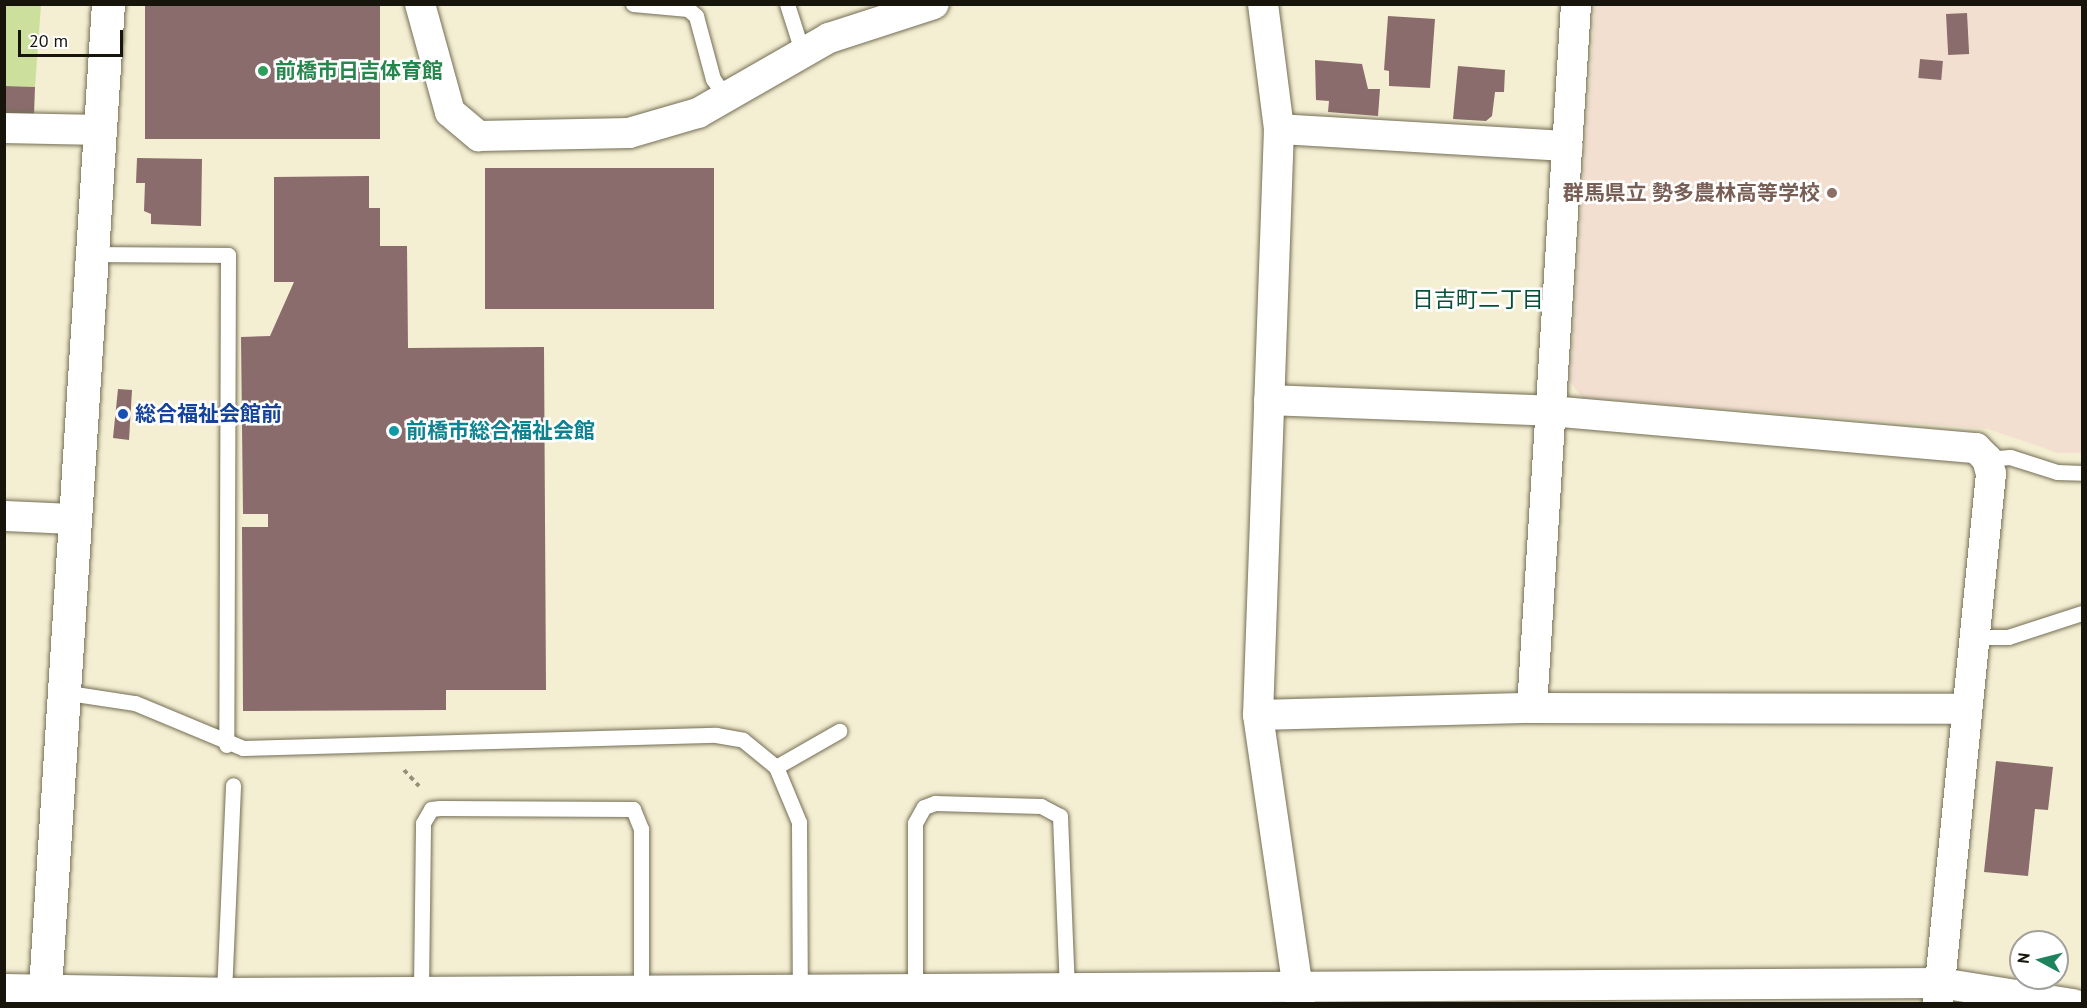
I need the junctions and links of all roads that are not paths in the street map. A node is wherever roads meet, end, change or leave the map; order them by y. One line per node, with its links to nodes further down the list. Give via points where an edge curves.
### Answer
1 (108, 4): 12 (street)
2 (420, 4): 9 (street, via 450,112 479,136 629,133 698,113)
3 (633, 4): 9 (lane, via 688,9 696,16 713,79)
4 (787, 4): 8 (lane)
5 (934, 4): 8 (street)
6 (1263, 4): 11 (street)
7 (1576, 4): 13 (street)
8 (802, 51): 9 (street)
9 (726, 97)
10 (4, 128): 12 (street)
11 (1279, 129): 13 (street); 15 (street)
12 (100, 130): 14 (street)
13 (1567, 146): 16 (street)
14 (91, 254): 20 (street); 28 (lane, via 228,255)
15 (1269, 400): 16 (street); 26 (street)
16 (1550, 411): 17 (street, via 1960,444); 24 (street)
17 (1987, 459): 18 (lane, via 2010,457 2057,472); 22 (street, via 1990,474)
18 (2082, 473)
19 (4, 516): 20 (street)
20 (74, 519): 23 (street)
21 (2082, 613): 22 (lane, via 2008,637)
22 (1974, 637): 25 (street)
23 (62, 692): 28 (lane, via 135,703); 38 (street)
24 (1532, 708): 25 (street); 26 (street)
25 (1966, 709): 36 (street)
26 (1258, 715): 37 (street)
27 (839, 731): 29 (lane)
28 (226, 745): 29 (lane, via 716,735 752,745)
29 (776, 767): 34 (lane, via 799,822)
30 (233, 785): 39 (lane)
31 (1067, 987): 35 (street); 35 (lane, via 1059,816 1041,806 935,803 924,807 915,823); 37 (street)
32 (4, 988): 38 (street)
33 (641, 988): 34 (street); 41 (street); 41 (lane, via 641,829 633,809 440,808 431,809 423,823)
34 (800, 988): 40 (street)
35 (915, 988): 40 (street)
36 (1939, 993): 37 (street); 42 (street)
37 (1298, 994)
38 (44, 996): 39 (street)
39 (241, 996): 41 (street)
40 (881, 996)
41 (421, 997)
42 (2073, 1004)

